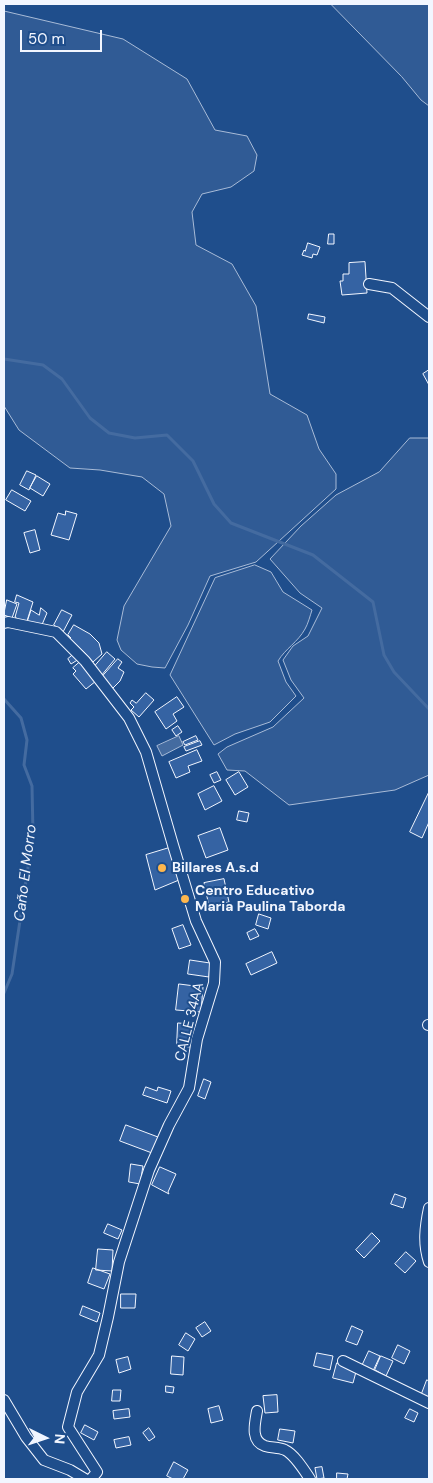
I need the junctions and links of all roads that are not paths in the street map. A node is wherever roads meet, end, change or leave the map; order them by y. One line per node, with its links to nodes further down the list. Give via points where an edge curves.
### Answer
1 (369, 284): 2 (street, via 392,288)
2 (429, 317)
3 (4, 623): 11 (street, CALLE 34AA, via 56,632 85,661 129,718 146,752 196,921 215,962 214,983 197,1039 189,1088 149,1170 119,1262 99,1355 77,1392 68,1427 97,1472)
4 (429, 1208): 5 (street, via 424,1235)
5 (429, 1262)
6 (343, 1361): 8 (street)
7 (4, 1400): 10 (street, via 26,1438 44,1460)
8 (429, 1403)
9 (257, 1412): 12 (street, via 254,1430 258,1440 266,1446 287,1451)
10 (84, 1479)
11 (91, 1479)
12 (310, 1479)

